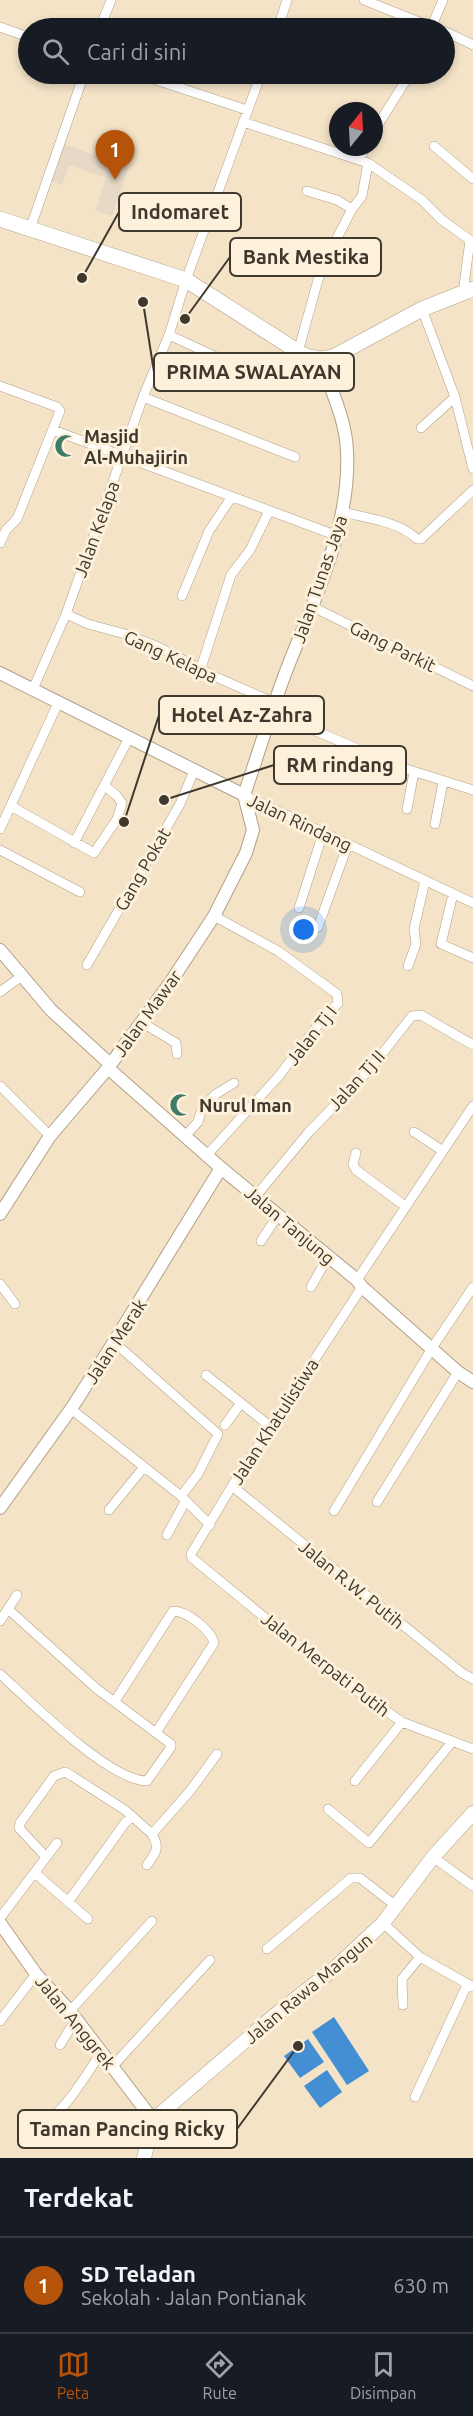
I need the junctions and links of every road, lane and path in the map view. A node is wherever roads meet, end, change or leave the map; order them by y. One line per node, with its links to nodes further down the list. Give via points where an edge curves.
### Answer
1 (111, 0): 5 (street)
2 (287, 0): 6 (street)
3 (364, 0): 7 (street)
4 (443, 0): 8 (street)
5 (104, 18)
6 (281, 18)
7 (408, 18)
8 (436, 18)
9 (0, 27): 10 (street)
10 (18, 33)
11 (455, 36): 12 (street)
12 (473, 45)
13 (81, 84): 27 (street)
14 (168, 84): 17 (street)
15 (257, 84): 17 (street, Jalan Kelapa)
16 (404, 84): 18 (street)
17 (247, 110): 19 (street, Jalan Kelapa)
18 (383, 117)
19 (243, 122): 22 (street); 29 (street, Jalan Kelapa)
20 (434, 146): 23 (street)
21 (365, 156): 22 (street)
22 (364, 161): 25 (street, via 362,196); 28 (street)
23 (473, 179)
24 (307, 191): 25 (street)
25 (352, 209): 33 (street, via 321,269)
26 (0, 219): 27 (main road)
27 (30, 229): 29 (main road)
28 (471, 239): 30 (street)
29 (186, 280): 32 (street, Jalan Kelapa); 33 (main road)
30 (468, 291): 31 (main road)
31 (422, 309): 34 (main road, via 333,357); 38 (street)
32 (169, 335): 35 (street); 37 (street, Jalan Kelapa)
33 (298, 352): 34 (main road)
34 (320, 359): 47 (street, Jalan Tunas Jaya, via 342,419 347,450)
35 (253, 374)
36 (0, 387): 40 (street, via 57,407 60,416)
37 (144, 397): 41 (street, Jalan Kelapa); 42 (street)
38 (454, 397): 39 (street); 43 (street)
39 (421, 428)
40 (53, 430): 41 (street); 48 (street, via 17,519)
41 (122, 457): 45 (street); 53 (street, Jalan Kelapa)
42 (295, 457)
43 (473, 469)
44 (473, 490): 47 (street, via 421,539 389,523)
45 (231, 498): 46 (street); 51 (street, via 209,531)
46 (269, 511): 49 (street); 54 (street, via 250,550 231,575)
47 (342, 512): 49 (street, Jalan Tunas Jaya)
48 (3, 528): 50 (street)
49 (335, 535): 52 (street, Jalan Tunas Jaya)
50 (0, 543)
51 (182, 596)
52 (313, 607): 56 (street, Gang Parkit); 59 (street, Jalan Tunas Jaya)
53 (66, 614): 54 (street, Gang Kelapa, via 126,634); 57 (street, Jalan Kelapa)
54 (201, 668): 59 (street, Gang Kelapa)
55 (0, 673): 57 (street, Jalan Rindang)
56 (473, 686)
57 (33, 689): 58 (street, Jalan Rindang)
58 (58, 703): 60 (street, Jalan Rindang); 67 (street)
59 (273, 708): 62 (street, Gang Kelapa); 66 (street, Jalan Tunas Jaya)
60 (129, 738): 61 (street, Jalan Rindang); 64 (street)
61 (194, 771): 66 (street, Jalan Rindang); 84 (street, Gang Pokat, via 180,804)
62 (414, 772): 63 (street, Gang Kelapa); 68 (street)
63 (443, 782): 65 (street, Gang Kelapa); 69 (street)
64 (105, 786): 72 (street); 72 (street, via 122,803 117,819 94,853)
65 (473, 790)
66 (244, 795): 71 (street, Jalan Rindang); 80 (street, Jalan Mawar, via 253,830 246,853)
67 (11, 806): 70 (street); 72 (street)
68 (406, 809)
69 (435, 824)
70 (1, 826)
71 (323, 833): 73 (street, Jalan Rindang); 79 (street)
72 (75, 843)
73 (348, 844): 75 (street, Jalan Rindang); 81 (street)
74 (0, 850): 76 (street)
75 (425, 881): 77 (street, Jalan Rindang); 85 (street, via 414,929 416,944)
76 (80, 892)
77 (453, 894): 78 (street, Jalan Rindang); 83 (street, via 441,944)
78 (473, 903)
79 (299, 908)
80 (214, 916): 88 (street, Jalan Mawar); 100 (street, Jalan Tj I, via 278,951 337,994 338,1003)
81 (318, 927)
82 (0, 950): 86 (street, Jalan Tanjung)
83 (473, 958)
84 (87, 965)
85 (408, 966)
86 (23, 975): 87 (street); 91 (street, Jalan Tanjung, via 51,1010)
87 (0, 992)
88 (141, 1023): 90 (street, via 176,1044); 91 (street, Jalan Mawar)
89 (473, 1045): 102 (street, Jalan Tj II, via 421,1015 412,1016)
90 (177, 1054)
91 (109, 1066): 96 (street, Jalan Tanjung); 97 (street, Jalan Mawar)
92 (234, 1083): 96 (street, via 202,1108 198,1122)
93 (0, 1086): 97 (street)
94 (473, 1106): 98 (street, Jalan Khatulistiwa)
95 (414, 1132): 98 (street)
96 (185, 1136): 100 (street, Jalan Tanjung)
97 (50, 1137): 104 (street, Jalan Mawar)
98 (443, 1151): 103 (street, Jalan Khatulistiwa)
99 (356, 1153): 103 (street, via 356,1170)
100 (207, 1155): 101 (street, Jalan Tanjung)
101 (221, 1168): 102 (street, Jalan Tanjung); 113 (street, Jalan Merak)
102 (256, 1196): 105 (street, Jalan Tanjung)
103 (405, 1206): 108 (street, Jalan Khatulistiwa)
104 (0, 1214)
105 (278, 1215): 106 (street); 107 (street, Jalan Tanjung)
106 (261, 1241)
107 (328, 1257): 108 (street, Jalan Tanjung); 110 (street)
108 (359, 1283): 114 (street, Jalan Tanjung); 121 (street, Jalan Khatulistiwa)
109 (0, 1284): 112 (street)
110 (311, 1287)
111 (473, 1287): 114 (street)
112 (15, 1304)
113 (114, 1342): 119 (street, Jalan Merak); 124 (street, via 218,1434)
114 (432, 1348): 115 (street, Jalan Tanjung); 128 (street)
115 (458, 1372): 117 (street, Jalan Tanjung); 125 (street)
116 (206, 1375): 118 (street)
117 (473, 1382)
118 (240, 1403): 120 (street); 121 (street)
119 (71, 1409): 122 (street); 126 (street, Jalan Merak)
120 (225, 1425)
121 (271, 1426): 123 (street, Jalan Khatulistiwa)
122 (144, 1467): 124 (street); 127 (street)
123 (232, 1486): 129 (street, Jalan Khatulistiwa); 136 (street, Jalan R.W. Putih)
124 (183, 1499): 129 (street); 130 (street)
125 (377, 1502)
126 (0, 1508)
127 (109, 1510)
128 (333, 1511)
129 (210, 1525): 131 (street, Jalan Khatulistiwa)
130 (167, 1535)
131 (192, 1558): 138 (street, Jalan Merpati Putih, via 340,1679)
132 (17, 1595): 133 (street)
133 (8, 1609): 134 (street); 137 (street)
134 (0, 1621)
135 (0, 1674): 139 (street, via 82,1745 137,1781 147,1781 171,1747)
136 (473, 1679)
137 (114, 1701): 139 (street); 139 (street, via 173,1611 181,1611 212,1635 214,1643)
138 (402, 1722): 140 (street, Jalan Merpati Putih); 143 (street)
139 (157, 1731)
140 (452, 1742): 141 (street, Jalan Merpati Putih); 144 (street, via 369,1843)
141 (473, 1749)
142 (218, 1754): 147 (street)
143 (355, 1780)
144 (328, 1809)
145 (473, 1813): 150 (main road, Jalan Rawa Mangun)
146 (132, 1816): 147 (street); 149 (street, via 65,1772 54,1776 19,1828); 154 (street)
147 (152, 1834): 151 (street, via 158,1851)
148 (57, 1843): 149 (street)
149 (46, 1857): 152 (street)
150 (433, 1857): 153 (street); 155 (main road, Jalan Rawa Mangun)
151 (147, 1865)
152 (35, 1873): 154 (street); 156 (street)
153 (473, 1886)
154 (68, 1902): 157 (street)
155 (396, 1906): 160 (main road, Jalan Rawa Mangun); 161 (street, via 354,1877)
156 (0, 1918)
157 (88, 1918)
158 (152, 1921): 167 (street)
159 (0, 1923): 164 (street, Jalan Anggrek)
160 (383, 1923): 162 (street); 174 (main road, Jalan Rawa Mangun)
161 (267, 1949)
162 (420, 1957): 165 (street); 166 (street, via 402,1979)
163 (210, 1960): 171 (street)
164 (36, 1974): 167 (street, Jalan Anggrek); 168 (street)
165 (470, 1986): 172 (street)
166 (404, 2005)
167 (73, 2015): 169 (street); 170 (street, Jalan Anggrek)
168 (0, 2021)
169 (60, 2045)
170 (101, 2053): 171 (street, Jalan Anggrek); 173 (street, via 62,2107 51,2119)
171 (112, 2067): 174 (street, Jalan Anggrek)
172 (415, 2097)
173 (44, 2120)
174 (153, 2120): 175 (main road)
175 (144, 2158)

